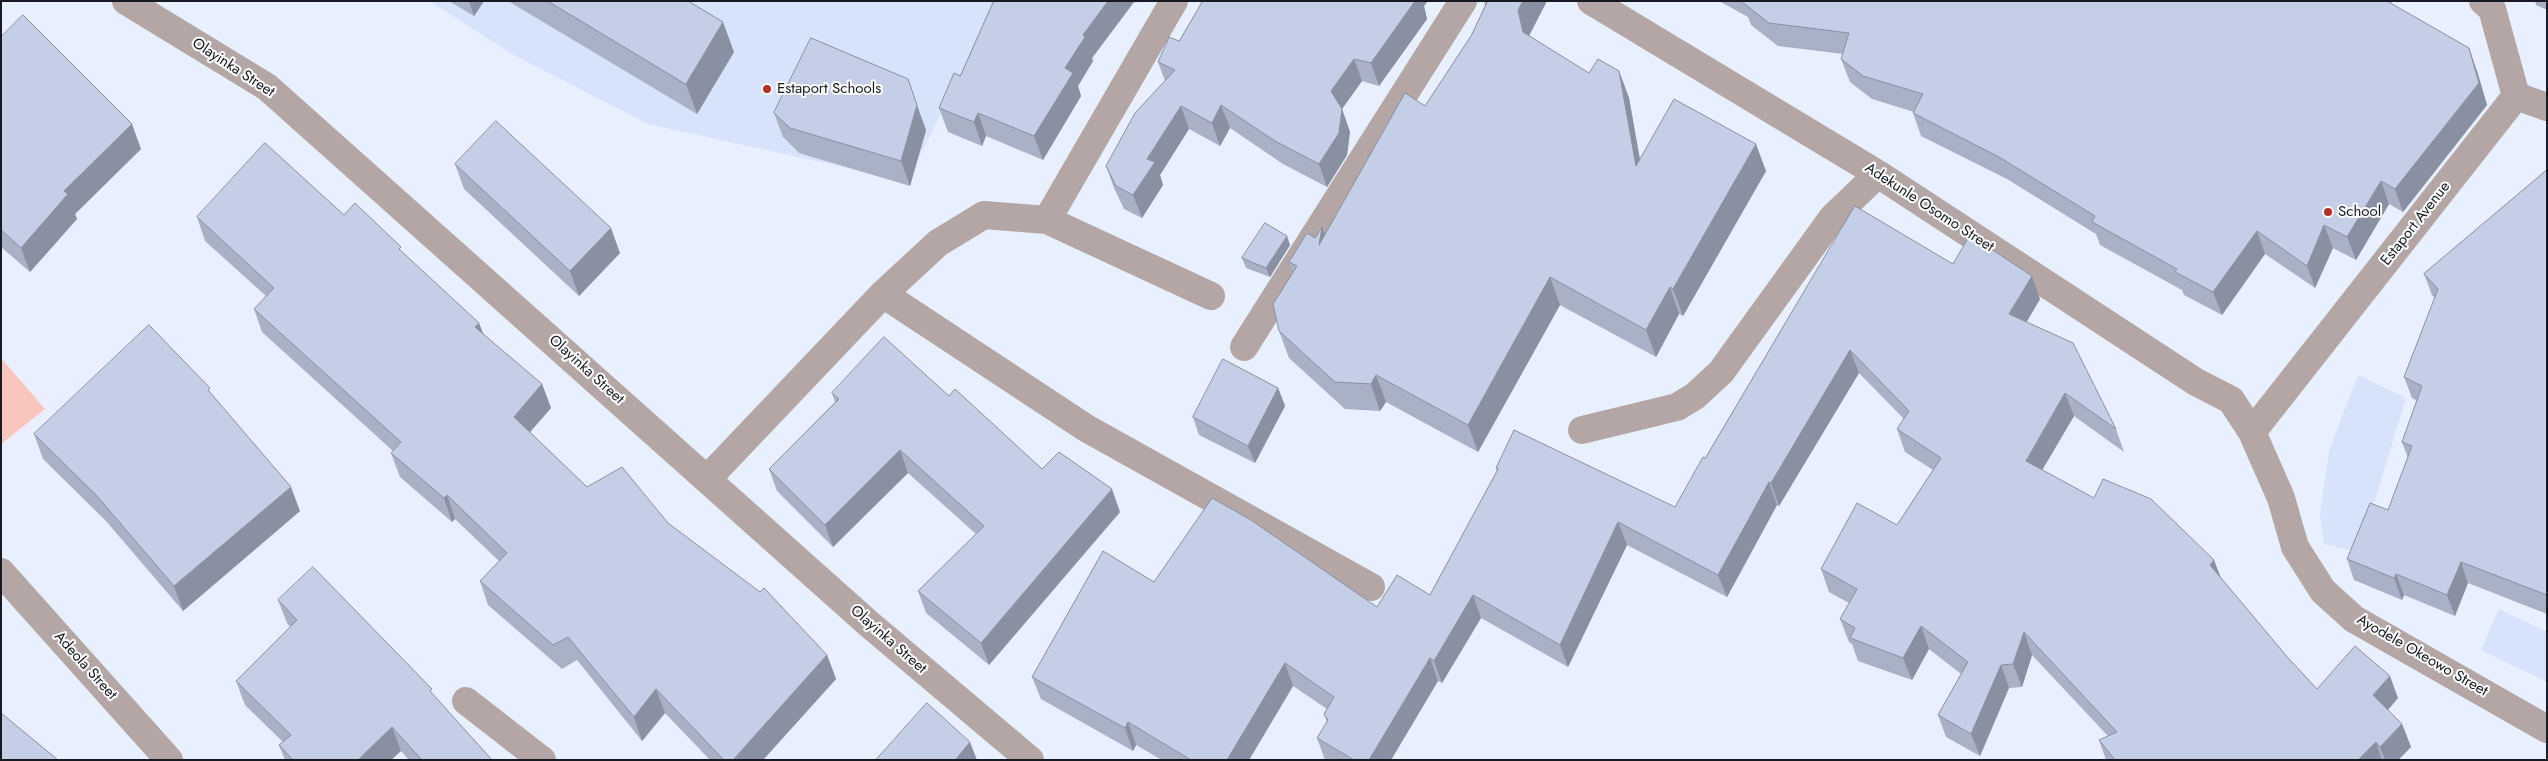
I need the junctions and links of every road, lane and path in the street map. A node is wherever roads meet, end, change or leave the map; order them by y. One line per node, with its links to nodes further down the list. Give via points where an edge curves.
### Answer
1 (126, 1): 15 (street, Olayinka Street, via 267,87)
2 (1174, 1): 9 (street)
3 (1463, 1): 12 (street)
4 (1591, 1): 8 (street, Adekunle Osomo Street)
5 (2483, 1): 6 (street, via 2492,8)
6 (2516, 96): 7 (street); 14 (street, Estaport Avenue)
7 (2547, 107)
8 (1878, 174): 13 (street, via 1833,217 1720,372 1694,396 1677,407); 14 (street, Adekunle Osomo Street, via 2196,382 2230,400)
9 (1048, 220): 10 (street, via 984,215 938,243); 11 (street)
10 (883, 294): 15 (street); 17 (street, via 1086,428)
11 (1211, 296)
12 (1244, 347)
13 (1582, 430)
14 (2252, 432): 19 (street, Ayodele Okeowo Street, via 2281,498 2295,547 2323,591 2354,619)
15 (708, 478): 22 (street, Olayinka Street, via 869,624)
16 (1, 572): 20 (street, Adeola Street)
17 (1370, 587)
18 (466, 701): 21 (street)
19 (2547, 729)
20 (169, 760)
21 (542, 760)
22 (1030, 760)

